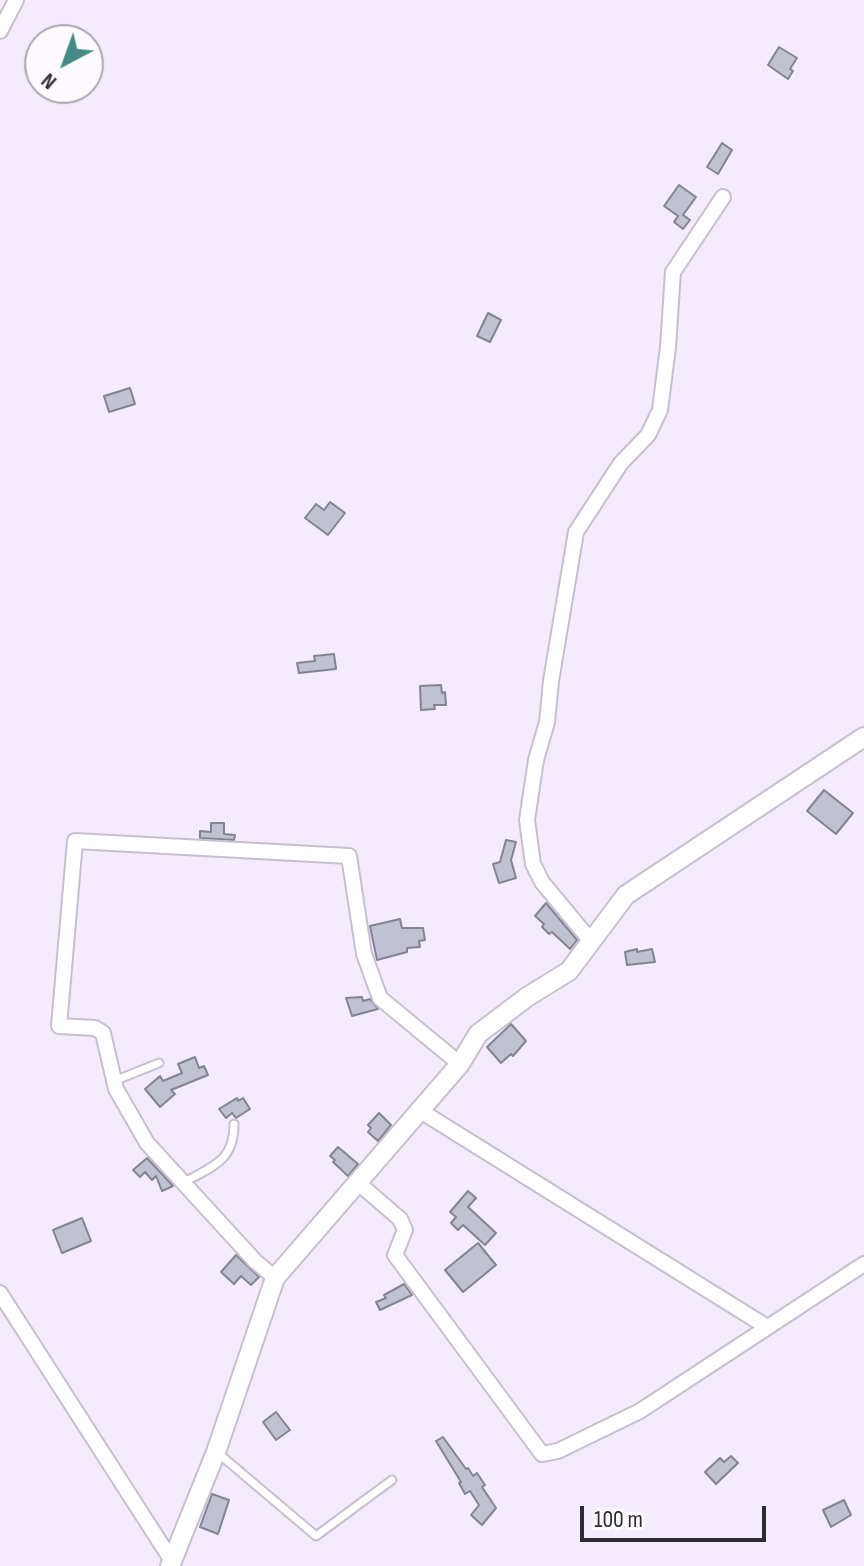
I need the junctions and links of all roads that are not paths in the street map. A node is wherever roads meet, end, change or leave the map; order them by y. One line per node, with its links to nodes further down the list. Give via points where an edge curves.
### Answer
1 (9, 3): 2 (street)
2 (0, 31)
3 (723, 197): 5 (street, via 673,272 660,410 648,435 621,463 576,532 527,820 533,864 542,882)
4 (864, 737): 5 (street, via 626,895)
5 (590, 940): 7 (street, via 569,971 478,1034)
6 (159, 1063): 8 (lane)
7 (460, 1064): 8 (street, via 380,998 364,954 349,856 75,841 59,1026 103,1033); 9 (street)
8 (114, 1081): 12 (street, via 147,1143)
9 (419, 1110): 11 (street); 16 (street)
10 (234, 1124): 12 (lane, via 226,1156)
11 (357, 1182): 14 (street); 16 (street, via 400,1219 405,1230 395,1255 542,1454 640,1411)
12 (183, 1183): 14 (street)
13 (864, 1264): 16 (street)
14 (275, 1278): 17 (street)
15 (0, 1293): 19 (street)
16 (767, 1327)
17 (216, 1452): 18 (lane, via 316,1536); 19 (street)
18 (392, 1480)
19 (171, 1564)

